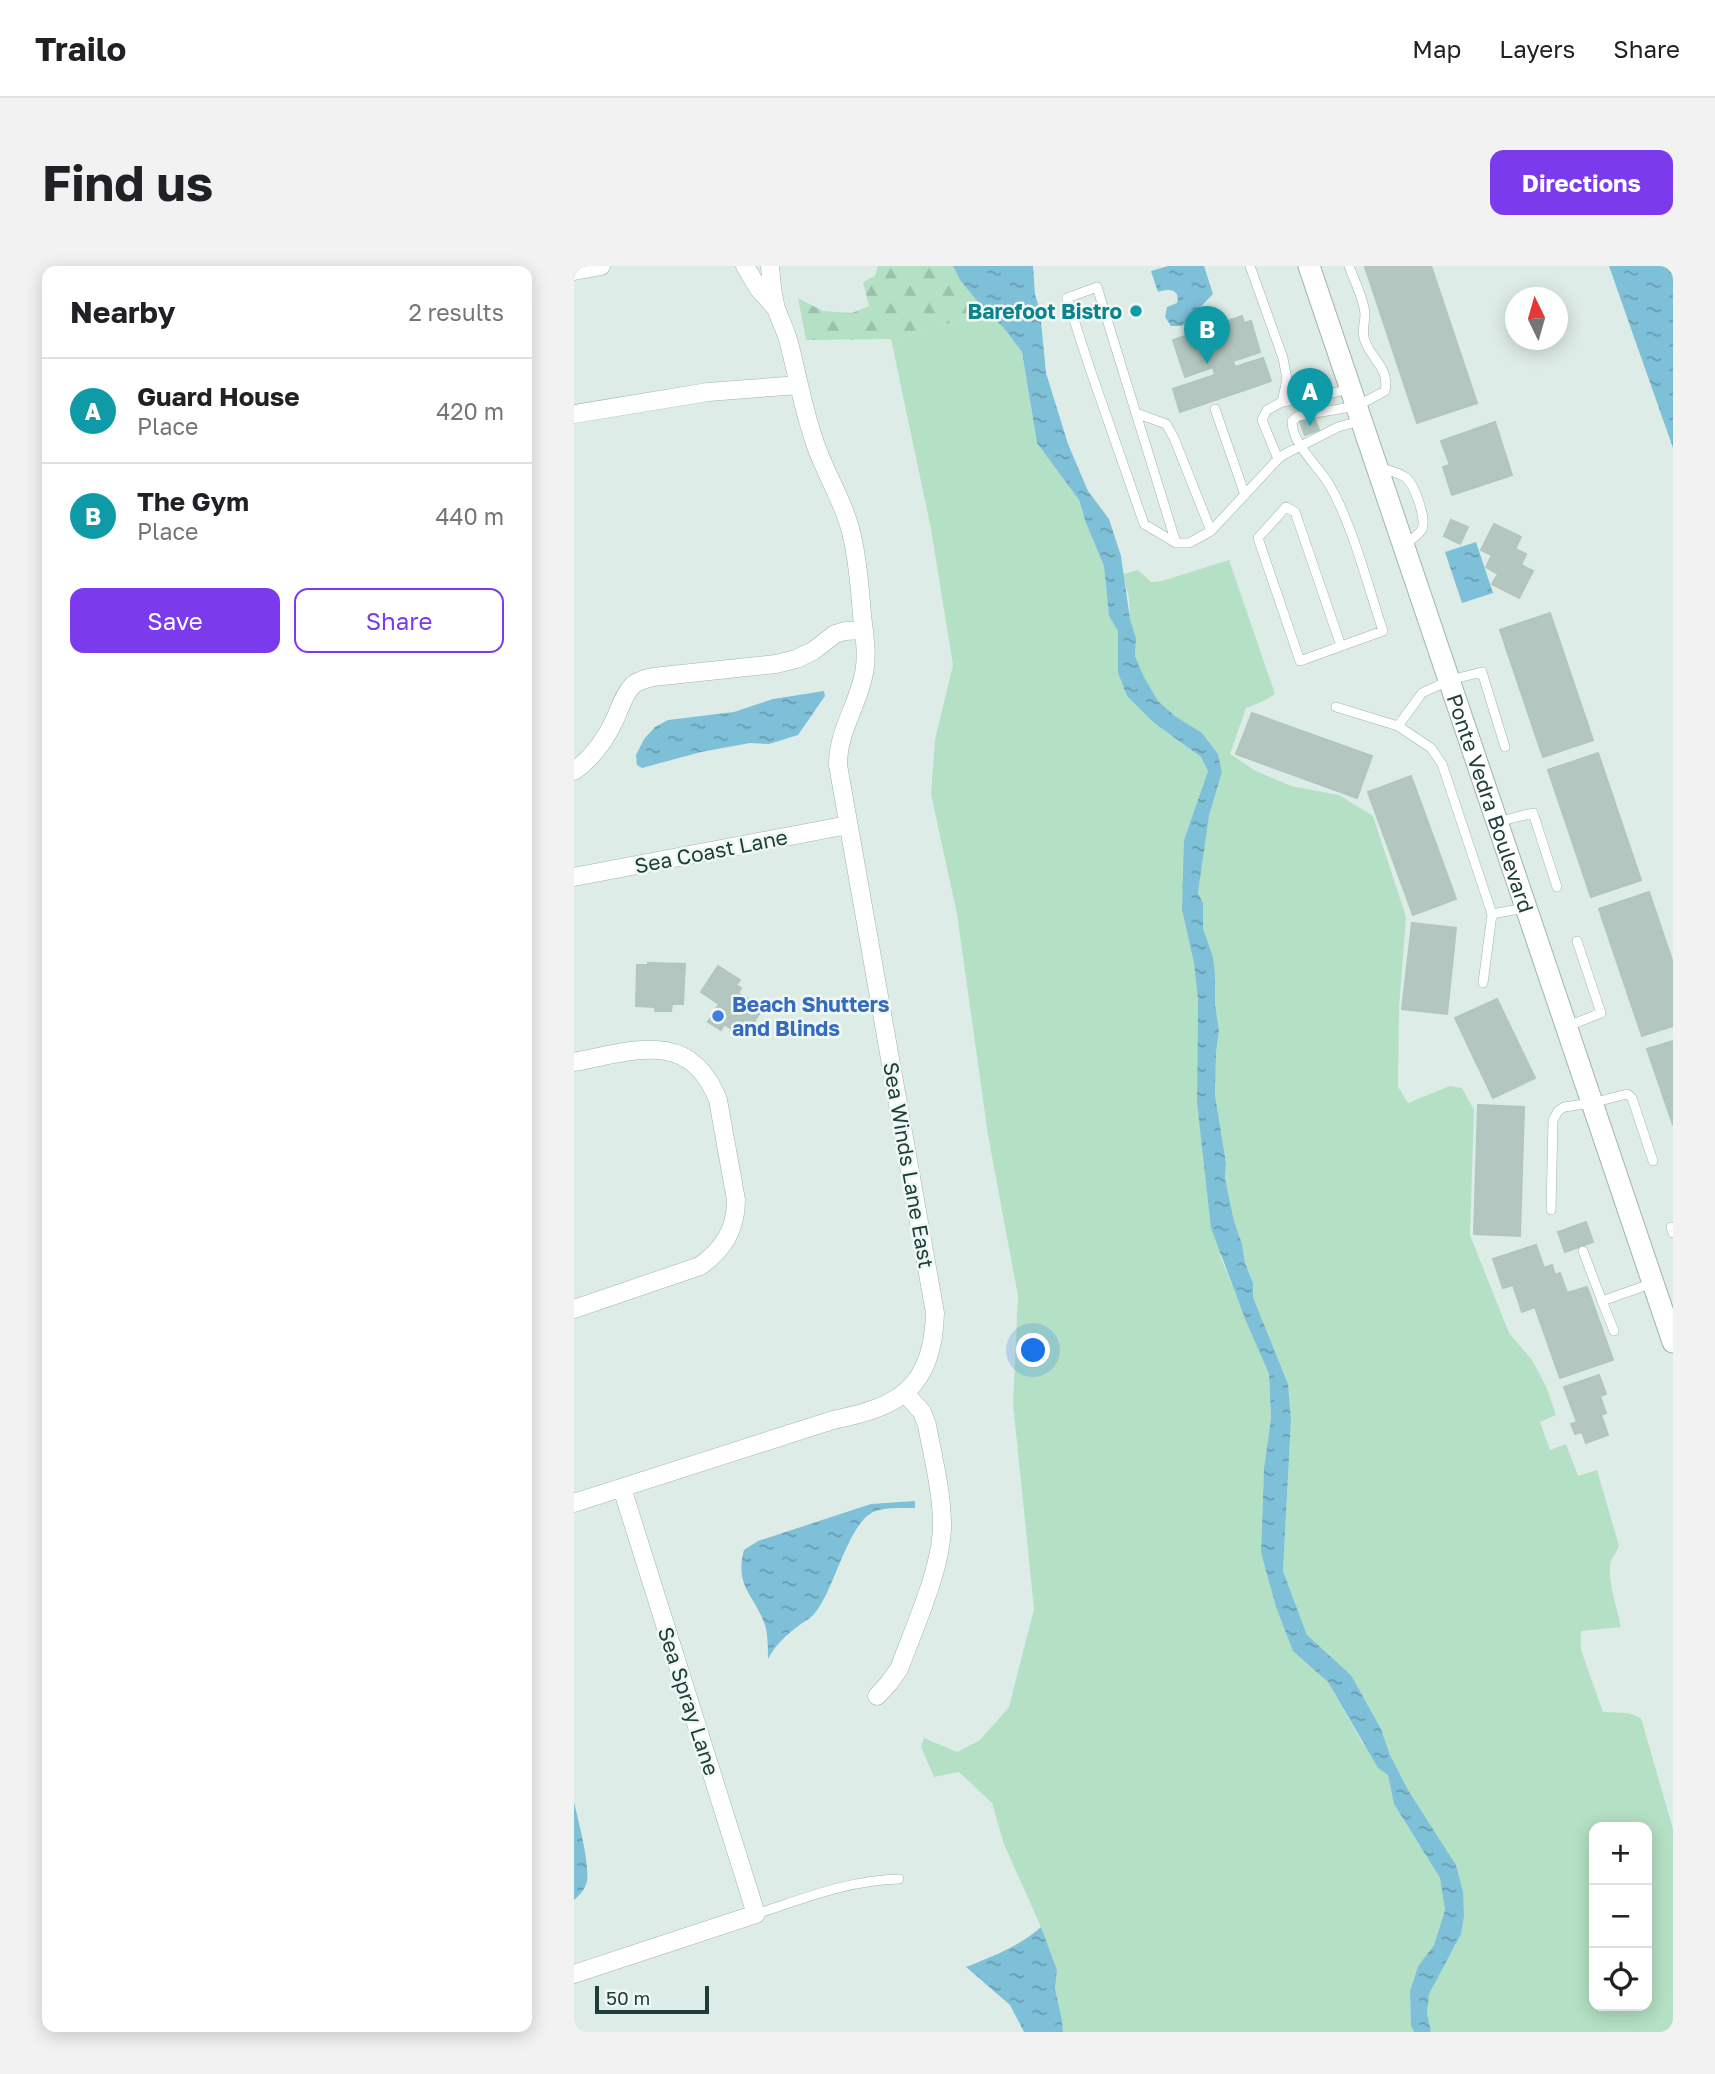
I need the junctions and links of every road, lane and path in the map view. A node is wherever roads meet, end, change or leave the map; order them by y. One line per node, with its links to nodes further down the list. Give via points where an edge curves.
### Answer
1 (601, 266): 7 (street)
2 (745, 266): 8 (street)
3 (770, 266): 8 (street, Sea Winds Lane East)
4 (1250, 266): 10 (lane, via 1283,358 1287,379)
5 (1309, 266): 11 (street, Ponte Vedra Boulevard)
6 (1349, 266): 11 (lane, via 1365,314 1362,334 1387,383 1385,391)
7 (574, 271)
8 (776, 308): 9 (street, Sea Winds Lane East)
9 (799, 385): 14 (street, via 708,392); 20 (street, Sea Winds Lane East, via 817,448 852,534)
10 (1282, 402): 11 (lane, via 1317,397); 16 (lane, via 1267,410 1262,420)
11 (1356, 405): 15 (lane, via 1338,427); 15 (lane, via 1297,416 1292,427); 22 (street, Ponte Vedra Boulevard)
12 (1215, 408): 17 (lane)
13 (1136, 413): 18 (lane, via 1166,424); 19 (lane); 19 (lane, via 1097,288 1067,298 1144,524)
14 (574, 414)
15 (1301, 445): 16 (lane); 21 (lane, via 1332,489 1382,631)
16 (1278, 460): 17 (lane)
17 (1245, 495): 18 (lane)
18 (1211, 531): 19 (lane, via 1189,543)
19 (1176, 543)
20 (864, 630): 26 (street, via 835,634 813,651 776,664 639,680 601,744); 28 (street, Sea Winds Lane East, via 864,674 838,750)
21 (1341, 646): 21 (lane, via 1300,661 1258,538 1286,507 1294,512)
22 (1450, 680): 24 (lane, via 1422,693); 25 (lane, via 1482,672); 27 (street, Ponte Vedra Boulevard)
23 (1336, 706): 24 (lane)
24 (1398, 726): 32 (lane, via 1431,748 1442,764)
25 (1506, 747)
26 (574, 771)
27 (1497, 822): 30 (lane, via 1533,813); 31 (street, Ponte Vedra Boulevard)
28 (848, 825): 29 (street, Sea Coast Lane); 46 (street, Sea Winds Lane East, via 935,1313 933,1345 926,1364)
29 (574, 877)
30 (1557, 887)
31 (1526, 907): 32 (lane); 35 (street, Ponte Vedra Boulevard)
32 (1492, 914): 34 (lane)
33 (1577, 941): 35 (lane, via 1601,1013)
34 (1483, 982)
35 (1566, 1026): 37 (street, Ponte Vedra Boulevard)
36 (574, 1062): 43 (street, via 645,1049 669,1051 704,1073 718,1100 736,1214 723,1245 700,1266)
37 (1592, 1103): 38 (lane, via 1628,1094); 39 (lane, via 1564,1107 1553,1120); 41 (street, Ponte Vedra Boulevard)
38 (1653, 1161)
39 (1551, 1210)
40 (1583, 1251): 42 (lane)
41 (1653, 1283): 42 (lane); 44 (street, Ponte Vedra Boulevard)
42 (1602, 1301): 45 (lane)
43 (574, 1309)
44 (1671, 1329)
45 (1614, 1331)
46 (905, 1393): 47 (street, Sea Winds Lane East, via 864,1414); 49 (street, via 927,1425 942,1528 936,1565 899,1669)
47 (622, 1488): 48 (street, Sea Winds Lane East); 51 (street, Sea Spray Lane)
48 (574, 1503)
49 (877, 1696)
50 (899, 1879): 51 (lane, via 855,1883)
51 (756, 1914): 52 (street)
52 (574, 1974)

